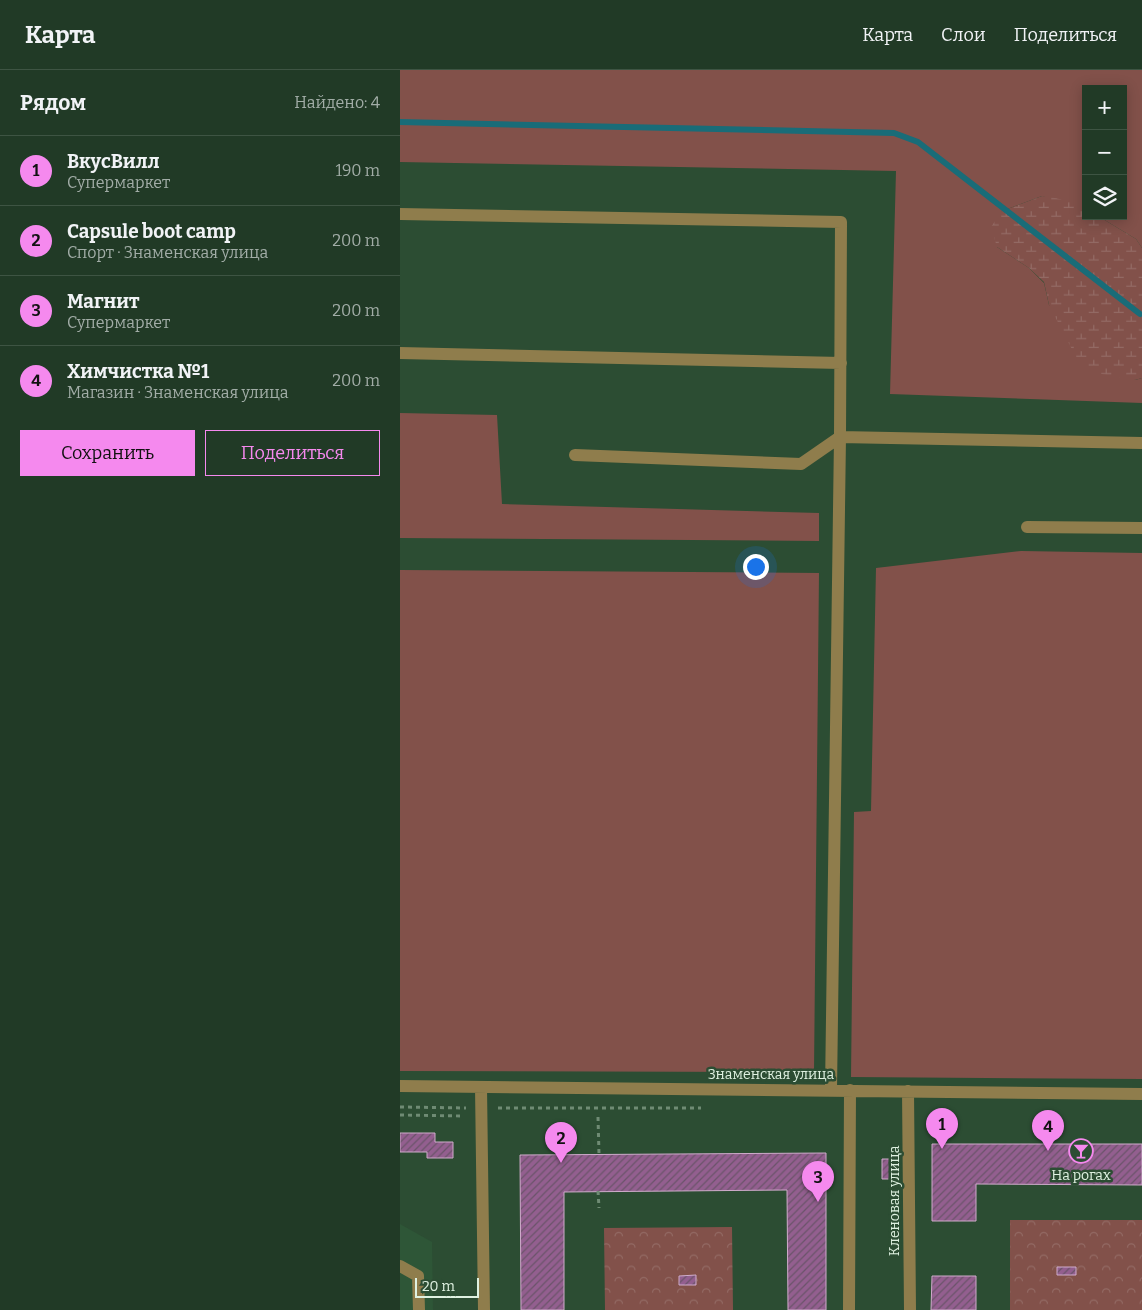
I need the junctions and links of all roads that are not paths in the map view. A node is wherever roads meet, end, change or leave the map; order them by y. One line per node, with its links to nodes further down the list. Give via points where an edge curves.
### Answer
1 (400, 214): 3 (street, via 841,222)
2 (400, 354): 3 (street)
3 (841, 363): 4 (street)
4 (840, 437): 5 (street); 6 (street, via 800,464); 11 (street)
5 (1142, 443)
6 (575, 455)
7 (1027, 527): 8 (street)
8 (1142, 528)
9 (400, 1086): 10 (street, Знаменская улица)
10 (481, 1087): 11 (street, Знаменская улица); 17 (street, via 476,1112)
11 (831, 1090): 12 (street, Знаменская улица)
12 (850, 1090): 13 (street, Знаменская улица); 18 (street)
13 (908, 1092): 14 (street, Знаменская улица); 19 (street, Кленовая улица)
14 (1142, 1094)
15 (400, 1266): 16 (street, via 418,1276)
16 (419, 1310)
17 (484, 1310)
18 (849, 1310)
19 (910, 1310)

